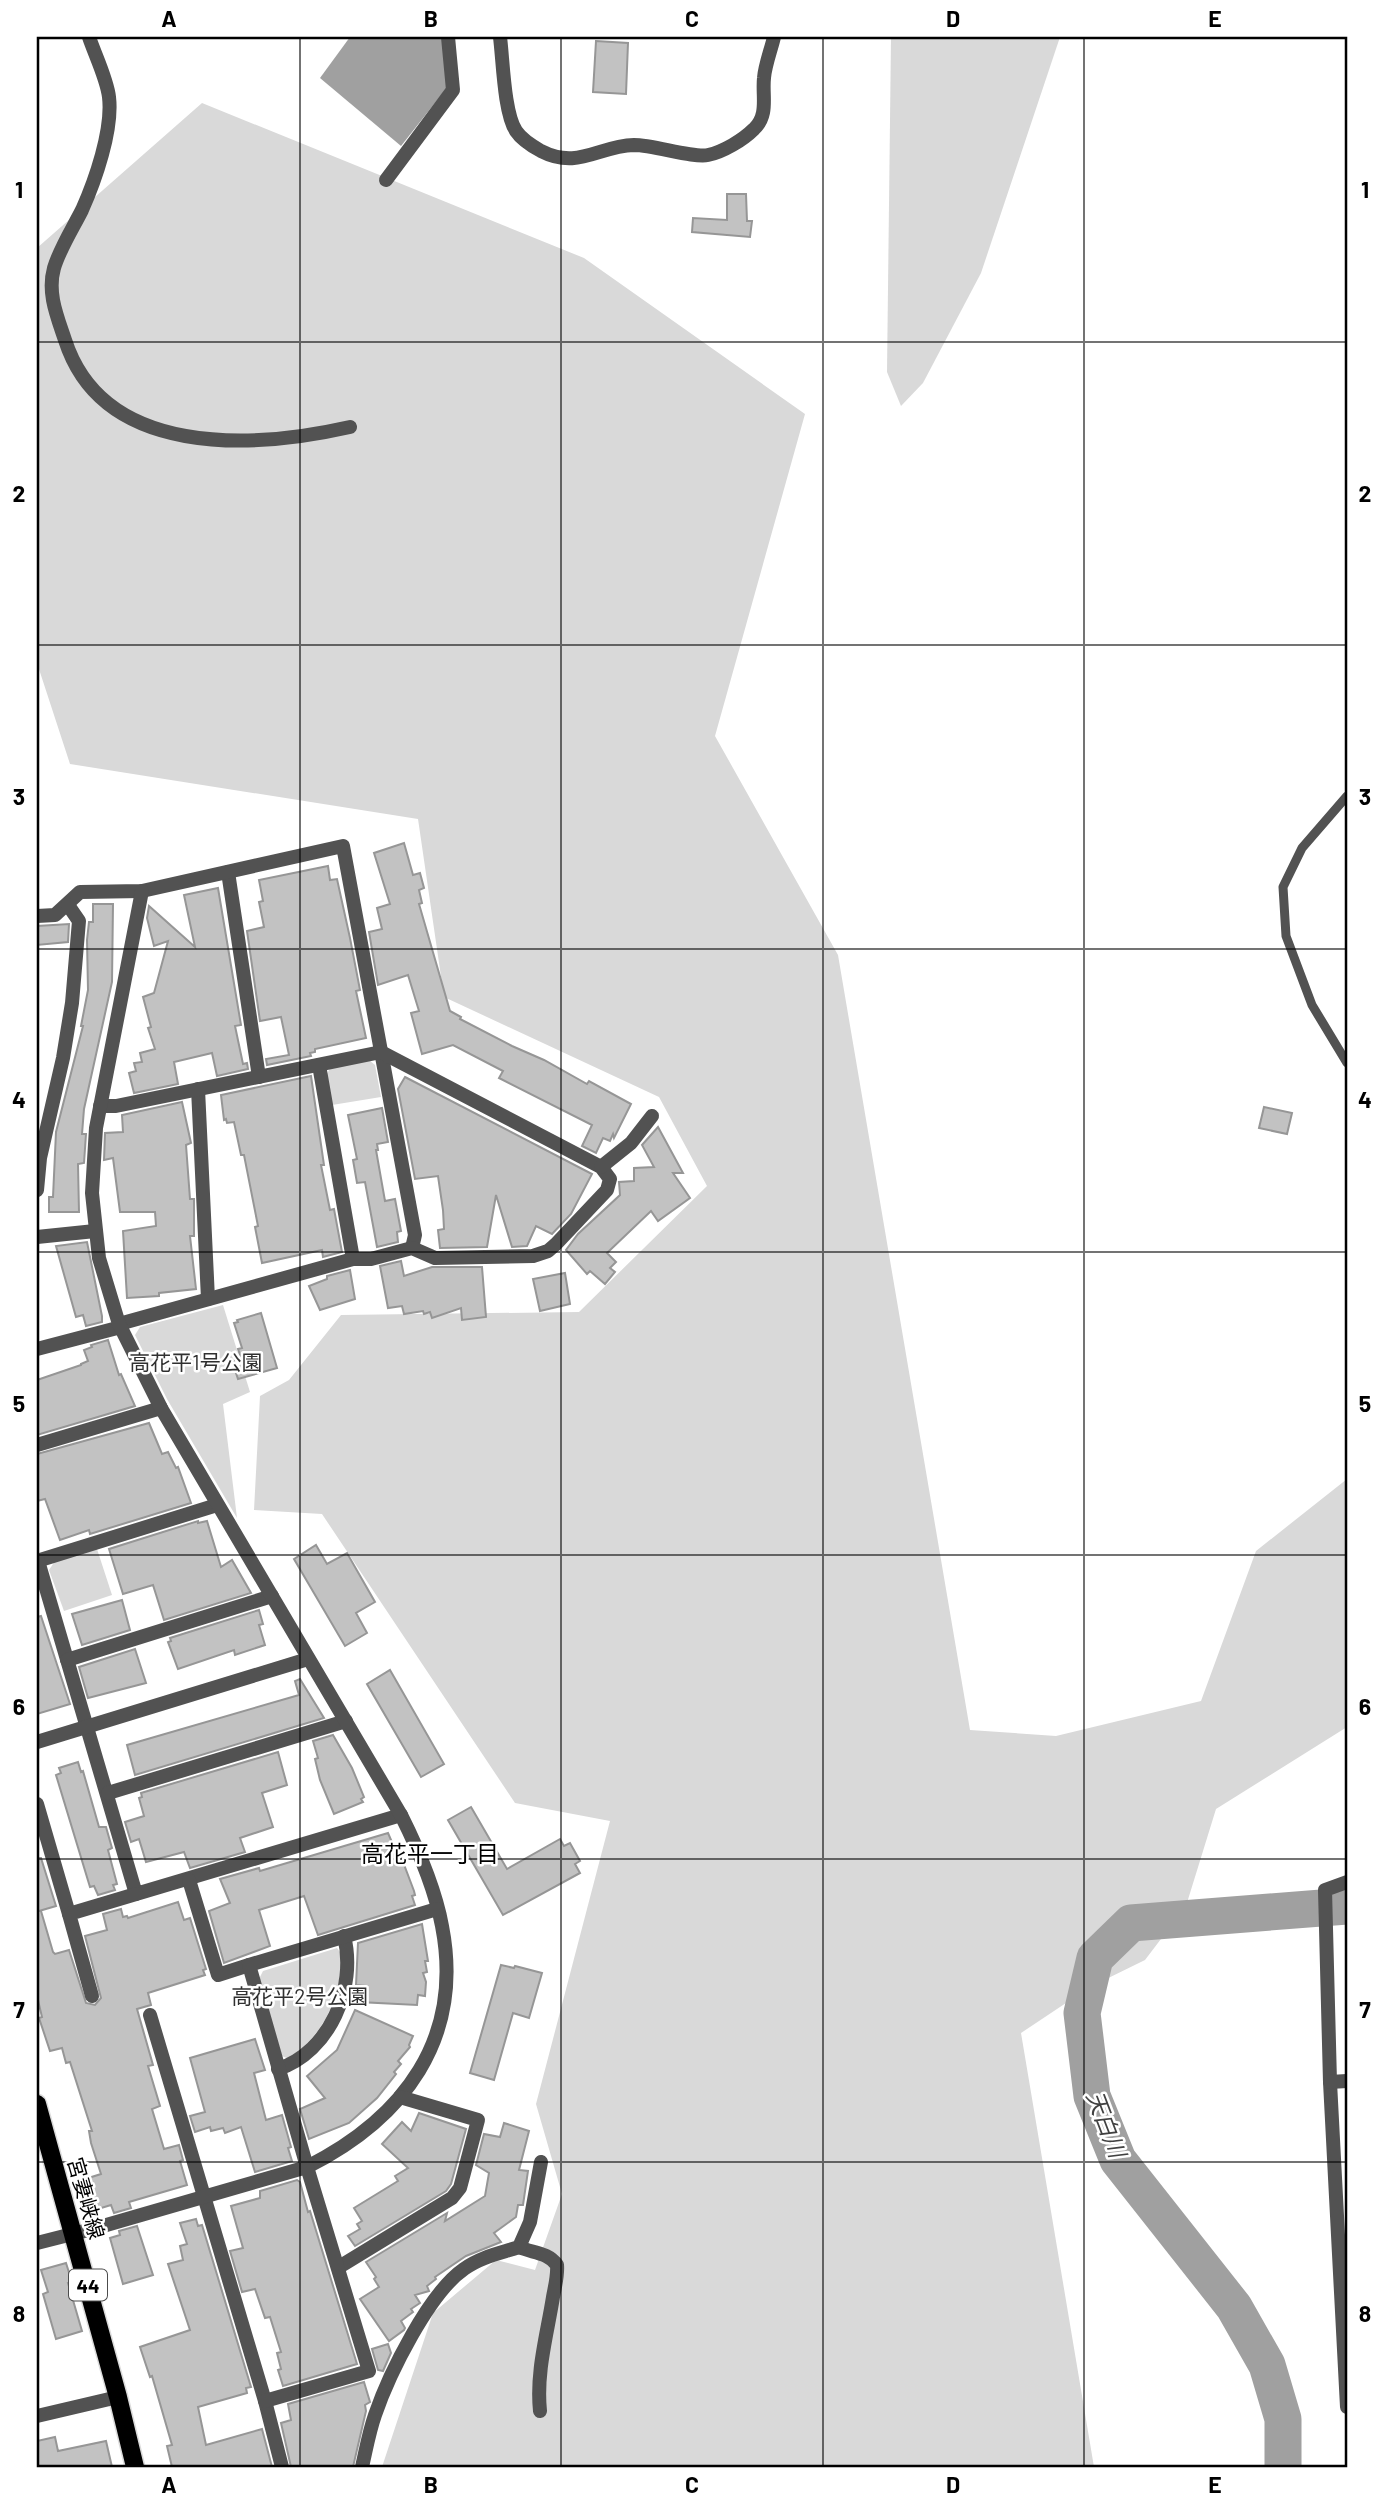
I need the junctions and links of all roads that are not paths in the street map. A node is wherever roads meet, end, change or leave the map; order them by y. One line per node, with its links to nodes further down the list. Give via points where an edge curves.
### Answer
1 (89, 37): 6 (street, via 109,97 105,143 90,191 54,268 52,300 72,362 113,406 155,429 243,442)
2 (448, 37): 5 (street, via 453,90)
3 (500, 37): 4 (street, via 509,115 516,131 543,152 572,159 634,145 706,156 724,149 762,117 764,77)
4 (774, 37)
5 (386, 180)
6 (351, 427)
7 (1347, 796): 13 (lane, via 1303,848 1283,887 1286,936 1312,1005)
8 (228, 872): 9 (street); 12 (street, via 343,846); 15 (street)
9 (142, 891): 10 (street, via 80,892); 17 (street)
10 (68, 905): 11 (street, via 55,915); 20 (street, via 79,921 72,1003)
11 (37, 916)
12 (381, 1052): 14 (street); 19 (street); 23 (street, via 415,1235)
13 (1347, 1063)
14 (319, 1065): 15 (street); 24 (street)
15 (259, 1077): 16 (street)
16 (198, 1089): 17 (street); 25 (street)
17 (100, 1106): 21 (street, via 93,1158)
18 (652, 1116): 19 (street, via 631,1143)
19 (601, 1167): 23 (street, via 610,1179 607,1190 548,1251 534,1256 435,1258)
20 (37, 1190)
21 (95, 1231): 22 (street); 26 (street)
22 (37, 1237)
23 (412, 1248): 24 (street)
24 (353, 1259): 25 (street)
25 (208, 1299): 26 (street)
26 (120, 1326): 27 (street); 28 (street)
27 (37, 1349)
28 (161, 1408): 29 (street); 30 (street)
29 (37, 1445)
30 (217, 1505): 31 (street); 33 (street)
31 (37, 1561): 32 (street)
32 (40, 1581): 35 (street)
33 (272, 1596): 34 (street); 35 (street)
34 (308, 1659): 36 (street); 37 (street)
35 (67, 1660): 37 (street)
36 (346, 1721): 39 (street); 41 (street)
37 (88, 1727): 38 (street); 39 (street)
38 (37, 1742)
39 (108, 1793): 44 (street)
40 (37, 1804): 46 (street)
41 (401, 1815): 42 (street); 45 (street)
42 (189, 1880): 44 (street); 48 (street, via 218,1975)
43 (1347, 1882): 53 (street, via 1325,1890)
44 (136, 1894): 46 (street)
45 (437, 1909): 47 (street); 54 (street, via 446,1965 444,2004 421,2069)
46 (69, 1914): 49 (street)
47 (344, 1936): 48 (street); 51 (street, via 348,1967 333,2021 310,2051)
48 (249, 1965): 51 (street)
49 (92, 1996)
50 (149, 2015): 58 (street)
51 (278, 2068): 57 (street)
52 (1347, 2081): 53 (street)
53 (1329, 2082): 65 (street)
54 (400, 2097): 57 (street, via 364,2133); 62 (street, via 478,2120 460,2188 442,2206)
55 (38, 2113): 59 (main road, 宮妻峡線 / 44)
56 (541, 2162): 61 (street, via 530,2222)
57 (307, 2167): 58 (street); 62 (street)
58 (204, 2196): 59 (street); 64 (street)
59 (74, 2232): 60 (street); 63 (main road, 宮妻峡線 / 44)
60 (37, 2243)
61 (519, 2247): 66 (street, via 550,2257 557,2265 541,2360); 70 (street, via 465,2268 443,2288 376,2413)
62 (339, 2267): 64 (street, via 369,2371)
63 (118, 2397): 67 (street); 68 (main road, 宮妻峡線 / 44)
64 (265, 2401): 69 (street)
65 (1347, 2407)
66 (540, 2411)
67 (37, 2416)
68 (135, 2467)
69 (282, 2467)
70 (362, 2467)

